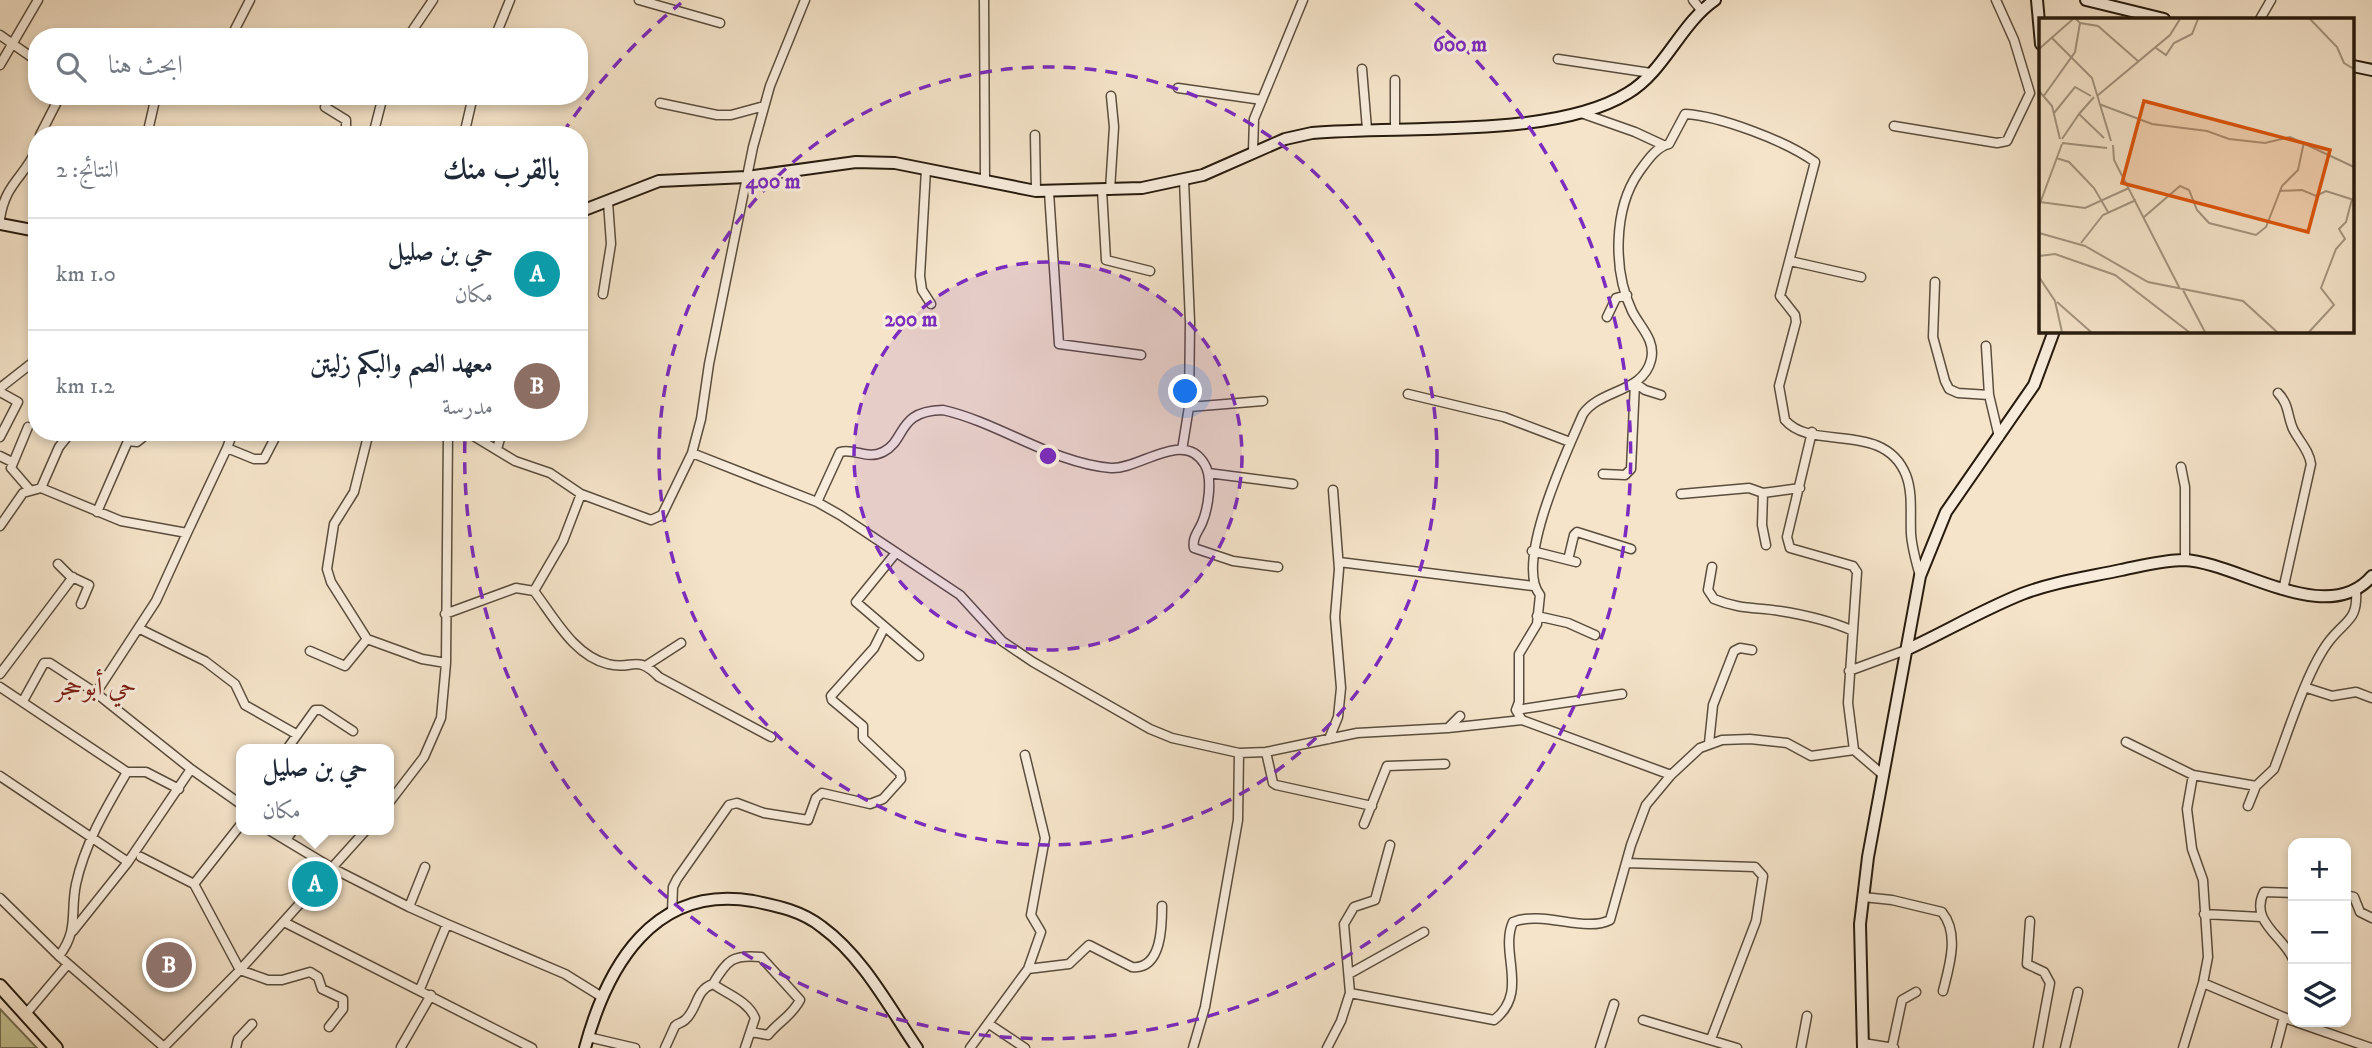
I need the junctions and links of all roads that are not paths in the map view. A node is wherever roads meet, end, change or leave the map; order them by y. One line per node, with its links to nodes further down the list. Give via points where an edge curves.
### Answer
1 (38, 0): 24 (street)
2 (250, 0): 20 (street)
3 (433, 0): 21 (street)
4 (510, 0): 22 (street)
5 (639, 0): 19 (street)
6 (805, 0): 41 (street)
7 (984, 0): 58 (street)
8 (1303, 0): 35 (street)
9 (1693, 0): 15 (street)
10 (1715, 0): 15 (street)
11 (1996, 0): 49 (street, via 2030,93 2007,141 1997,144)
12 (2037, 0): 18 (street)
13 (2085, 0): 16 (street)
14 (2271, 0): 17 (street)
15 (1702, 10): 31 (street)
16 (2160, 18)
17 (2261, 18)
18 (2039, 22)
19 (720, 23)
20 (236, 28)
21 (414, 28)
22 (499, 28)
23 (0, 35): 24 (street)
24 (12, 44): 25 (street); 27 (street)
25 (28, 55)
26 (1558, 59): 31 (street)
27 (0, 65)
28 (2354, 66): 30 (street)
29 (1362, 69): 51 (street)
30 (2372, 70)
31 (1651, 73): 43 (street, via 1630,93)
32 (1395, 80): 50 (street)
33 (1178, 88): 35 (street)
34 (1111, 96): 60 (street, via 1114,127)
35 (1262, 100): 54 (street, via 1254,119)
36 (660, 103): 41 (street, via 717,115)
37 (55, 105): 44 (street)
38 (154, 105): 45 (street)
39 (381, 105): 47 (street)
40 (471, 105): 48 (street)
41 (764, 106): 57 (street)
42 (325, 107): 46 (street, via 346,120)
43 (1581, 113): 50 (street, via 1526,122); 53 (street)
44 (45, 126)
45 (149, 126)
46 (346, 126)
47 (375, 126)
48 (466, 126)
49 (1894, 126)
50 (1395, 128): 51 (street)
51 (1367, 130): 54 (street, via 1312,133)
52 (1035, 135): 61 (street)
53 (1663, 145): 67 (street, via 1670,144 1687,113 1784,142 1815,162); 72 (street, via 1628,188 1619,245)
54 (1253, 151): 59 (street)
55 (28, 164): 65 (street, via 8,189)
56 (926, 169): 57 (street, via 856,162); 58 (street); 73 (street, via 920,276)
57 (747, 177): 63 (street, via 659,181); 103 (street)
58 (985, 180): 61 (street)
59 (1184, 180): 60 (street); 86 (street)
60 (1106, 190): 62 (street); 68 (street, via 1106,260)
61 (1036, 191): 62 (street)
62 (1049, 192): 77 (street, via 1059,344)
63 (608, 202): 64 (street); 71 (street, via 611,244)
64 (588, 209)
65 (0, 221): 66 (street)
66 (28, 228)
67 (1790, 261): 69 (street); 88 (street, via 1780,296 1796,322 1780,395 1790,426)
68 (1150, 271)
69 (1861, 277)
70 (1935, 282): 84 (street, via 1933,337 1945,381 1958,393)
71 (603, 294)
72 (1627, 295): 74 (street, via 1616,298); 79 (street, via 1652,346 1649,367)
73 (931, 304)
74 (1607, 317)
75 (2054, 332): 89 (street, via 2034,385)
76 (1986, 345): 84 (street)
77 (1141, 355)
78 (28, 367): 80 (street)
79 (1634, 383): 83 (street); 99 (street, via 1588,405); 108 (street, via 1631,469 1625,475)
80 (0, 390): 90 (street, via 18,402)
81 (2278, 393): 134 (street, via 2288,406 2292,427 2311,464)
82 (1408, 394): 99 (street, via 1504,417)
83 (1661, 395)
84 (1989, 396): 89 (street)
85 (1263, 401): 86 (street)
86 (1189, 407): 102 (street)
87 (28, 427): 105 (street)
88 (1812, 432): 111 (street); 130 (street, via 1870,442 1901,463 1908,478 1911,536)
89 (1999, 436): 130 (street, via 1946,512)
90 (0, 437)
91 (64, 441): 110 (street)
92 (133, 441): 118 (street, via 127,443)
93 (230, 441): 100 (street)
94 (273, 441): 100 (street, via 264,458 254,459)
95 (367, 441): 144 (street, via 354,492 334,524 327,569)
96 (448, 441): 138 (street)
97 (483, 441): 101 (street)
98 (499, 441): 101 (street)
99 (1570, 442): 123 (street)
100 (228, 448): 120 (street)
101 (497, 449): 115 (street, via 515,461 550,473)
102 (1182, 450): 107 (street, via 1198,456); 117 (street, via 1119,468 1106,467 1051,452 959,414 933,410 908,421 886,451 869,456 840,452)
103 (692, 453): 115 (street, via 657,519); 117 (street)
104 (0, 456): 105 (street)
105 (12, 462): 113 (street, via 13,474)
106 (2181, 467): 125 (street)
107 (1208, 472): 109 (street); 129 (street, via 1206,505 1194,548 1233,561)
108 (1603, 474)
109 (1293, 484)
110 (41, 488): 113 (street); 118 (street)
111 (1800, 488): 114 (street); 142 (street, via 1787,528 1790,548 1853,566 1858,592)
112 (1333, 489): 126 (street)
113 (30, 490): 119 (street, via 15,501)
114 (1763, 493): 116 (street, via 1749,488); 121 (street)
115 (581, 494): 136 (street, via 563,541)
116 (1681, 494)
117 (817, 502): 124 (street)
118 (97, 512): 120 (street)
119 (0, 526)
120 (187, 533): 141 (street)
121 (1766, 545)
122 (1631, 549): 123 (street, via 1576,532 1572,561)
123 (1532, 551): 133 (street)
124 (895, 554): 140 (street, via 856,600); 173 (street, via 960,595 1002,641 1150,729)
125 (2185, 561): 134 (street); 147 (street, via 2115,571 2025,593)
126 (1339, 562): 133 (street); 167 (street, via 1335,617 1342,688)
127 (58, 564): 132 (street)
128 (1712, 567): 142 (street, via 1709,590 1714,599 1749,610 1830,621)
129 (1278, 568)
130 (1920, 576): 147 (street)
131 (2372, 576): 135 (street)
132 (73, 577): 137 (street, via 89,585); 153 (street)
133 (1533, 586): 139 (street, via 1540,595)
134 (2283, 590): 135 (street, via 2312,594)
135 (2356, 590): 155 (street, via 2351,621 2330,640)
136 (534, 591): 138 (street, via 516,588); 151 (street, via 581,650 612,665)
137 (81, 604)
138 (445, 614): 150 (street)
139 (1537, 616): 143 (street, via 1568,622); 160 (street, via 1519,654 1520,702)
140 (884, 628): 149 (street); 208 (street, via 874,648 831,696 863,726 863,738 901,779 883,799 870,804 822,793 808,820 737,803 729,806 677,879)
141 (140, 629): 156 (street); 165 (street, via 205,661 234,684 245,705)
142 (1851, 630): 152 (street)
143 (1595, 635)
144 (367, 639): 148 (street, via 345,666); 150 (street)
145 (681, 643): 151 (street)
146 (1752, 650): 168 (street, via 1734,651 1711,712)
147 (1906, 650): 152 (street); 178 (street)
148 (310, 651)
149 (919, 656)
150 (446, 663): 184 (street, via 435,738)
151 (647, 665): 166 (street, via 659,677)
152 (1849, 671): 171 (street)
153 (0, 674)
154 (0, 687): 159 (street)
155 (2307, 688): 158 (street, via 2332,696 2356,692); 182 (street, via 2274,769)
156 (96, 693): 159 (street, via 44,663); 176 (street)
157 (1622, 694): 160 (street)
158 (2372, 698)
159 (23, 701): 177 (street)
160 (1516, 710): 162 (street)
161 (1460, 716): 163 (street)
162 (1522, 720): 163 (street); 179 (street)
163 (1448, 728): 167 (street, via 1387,730)
164 (353, 731): 165 (street, via 317,710)
165 (296, 734): 170 (street)
166 (771, 737)
167 (1329, 739): 172 (street)
168 (1709, 743): 171 (street, via 1777,740 1811,756); 179 (street)
169 (2126, 743): 180 (street)
170 (290, 744)
171 (1854, 750): 178 (street)
172 (1266, 752): 173 (street); 186 (street, via 1276,785)
173 (1239, 753): 260 (street, via 1238,820 1205,1007)
174 (1025, 755): 221 (street, via 1045,838 1031,915 1041,932)
175 (1445, 764): 186 (street, via 1387,766)
176 (191, 769): 183 (street); 185 (street)
177 (127, 772): 183 (street, via 146,772); 190 (street)
178 (1882, 774): 204 (street)
179 (1671, 775): 198 (street, via 1647,805)
180 (2193, 775): 182 (street); 209 (street, via 2189,826 2203,880)
181 (0, 776): 190 (street)
182 (2256, 786): 187 (street)
183 (179, 789): 197 (street)
184 (394, 796)
185 (236, 801)
186 (1372, 806): 188 (street)
187 (2248, 806)
188 (1364, 824)
189 (236, 831): 201 (street)
190 (91, 834): 197 (street); 215 (street, via 76,883)
191 (278, 835): 194 (street)
192 (290, 835): 194 (street)
193 (362, 835): 200 (street)
194 (286, 840): 200 (street)
195 (1390, 845): 222 (street, via 1375,900 1354,907 1344,924)
196 (141, 857): 201 (street)
197 (128, 862): 215 (street)
198 (1626, 863): 230 (street, via 1613,914 1604,922 1538,918 1513,922 1513,979 1504,1009 1494,1020); 245 (street, via 1755,867 1763,876 1756,921)
199 (425, 867): 207 (street)
200 (332, 868): 207 (street); 213 (street)
201 (194, 884): 220 (street)
202 (2288, 893): 210 (street, via 2264,892)
203 (2351, 896): 211 (street, via 2360,912)
204 (1863, 897): 227 (street, via 1942,912 1951,952); 247 (street)
205 (0, 898): 218 (street)
206 (1162, 906): 221 (street, via 1162,937 1156,951 1139,967 1089,945 1069,964)
207 (409, 907): 214 (street)
208 (672, 912): 233 (street, via 624,954); 257 (street, via 705,901 743,900 787,907 822,926 854,957)
209 (2204, 914): 210 (street); 223 (street, via 2208,957)
210 (2261, 917): 217 (street)
211 (2372, 918)
212 (2030, 921): 266 (street, via 2027,964 2044,972 2050,983)
213 (284, 922): 220 (street); 226 (street)
214 (447, 924): 226 (street); 233 (street, via 565,974)
215 (74, 931): 218 (street)
216 (1424, 932): 222 (street)
217 (2288, 952)
218 (59, 956): 219 (street)
219 (68, 964): 235 (street); 251 (street)
220 (240, 970): 242 (street, via 268,980 306,971 315,974 322,989 344,1001); 251 (street)
221 (1028, 970): 241 (street)
222 (1349, 974): 230 (street)
223 (2203, 983): 237 (street); 268 (street)
224 (713, 984): 244 (street, via 752,1012); 244 (street, via 723,965 741,955 761,957 800,1000 792,1016 768,1035); 255 (street, via 700,991 694,1009 675,1026)
225 (0, 986): 235 (main road)
226 (420, 989): 232 (street)
227 (1942, 991)
228 (1916, 992): 265 (street, via 1902,1000)
229 (2078, 992): 267 (street)
230 (1350, 993): 261 (street)
231 (0, 995): 249 (main road)
232 (431, 995): 248 (street); 253 (street)
233 (602, 997): 246 (street)
234 (1614, 1004): 262 (street)
235 (25, 1015): 250 (main road)
236 (1807, 1016): 264 (street)
237 (2284, 1017): 238 (street); 269 (street)
238 (2288, 1018)
239 (1643, 1020): 245 (street)
240 (251, 1024): 252 (street, via 237,1039)
241 (989, 1024): 258 (street); 259 (street)
242 (329, 1027)
243 (2312, 1027): 270 (street)
244 (751, 1032): 256 (street)
245 (1711, 1039): 263 (street)
246 (586, 1042): 254 (street)
247 (1863, 1045): 265 (street)
248 (401, 1046)
249 (49, 1048)
250 (56, 1048)
251 (165, 1048)
252 (236, 1048)
253 (532, 1048)
254 (635, 1048)
255 (665, 1048)
256 (745, 1048)
257 (917, 1048)
258 (970, 1048)
259 (1025, 1048)
260 (1193, 1048)
261 (1326, 1048)
262 (1600, 1048)
263 (1737, 1048)
264 (1801, 1048)
265 (1893, 1048)
266 (2038, 1048)
267 (2065, 1048)
268 (2183, 1048)
269 (2276, 1048)
270 (2371, 1048)

